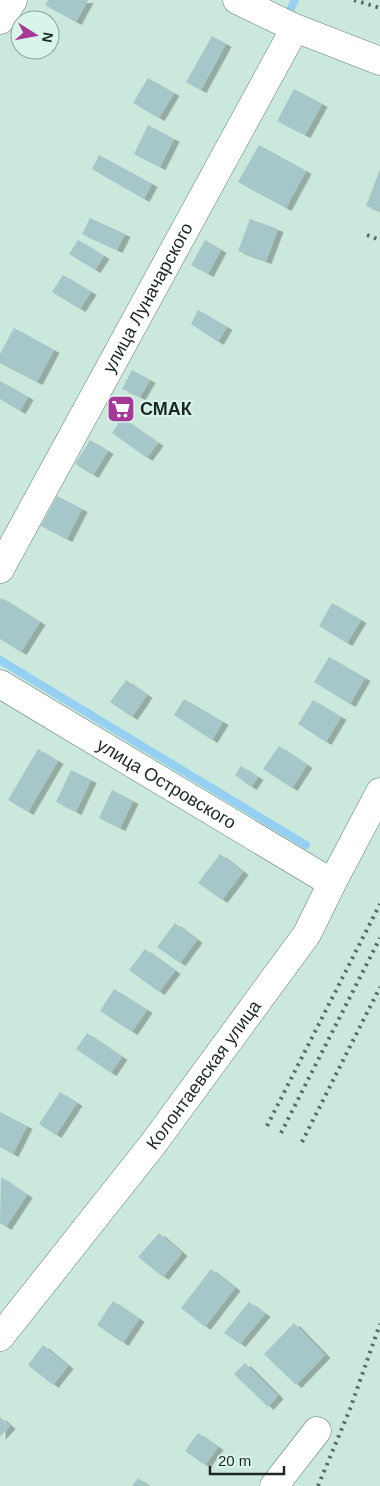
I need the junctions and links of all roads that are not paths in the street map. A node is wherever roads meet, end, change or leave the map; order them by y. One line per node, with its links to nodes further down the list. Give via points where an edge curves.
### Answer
1 (12, 0): 3 (street)
2 (237, 0): 4 (street)
3 (0, 20)
4 (295, 28): 5 (street); 6 (street, улица Луначарского)
5 (380, 60)
6 (0, 569)
7 (0, 684): 9 (street, улица Островского)
8 (380, 792): 9 (street, Колонтаевская улица)
9 (332, 882): 10 (street, Колонтаевская улица, via 307,934 153,1144)
10 (0, 1337)
11 (317, 1430): 12 (street)
12 (274, 1486)

